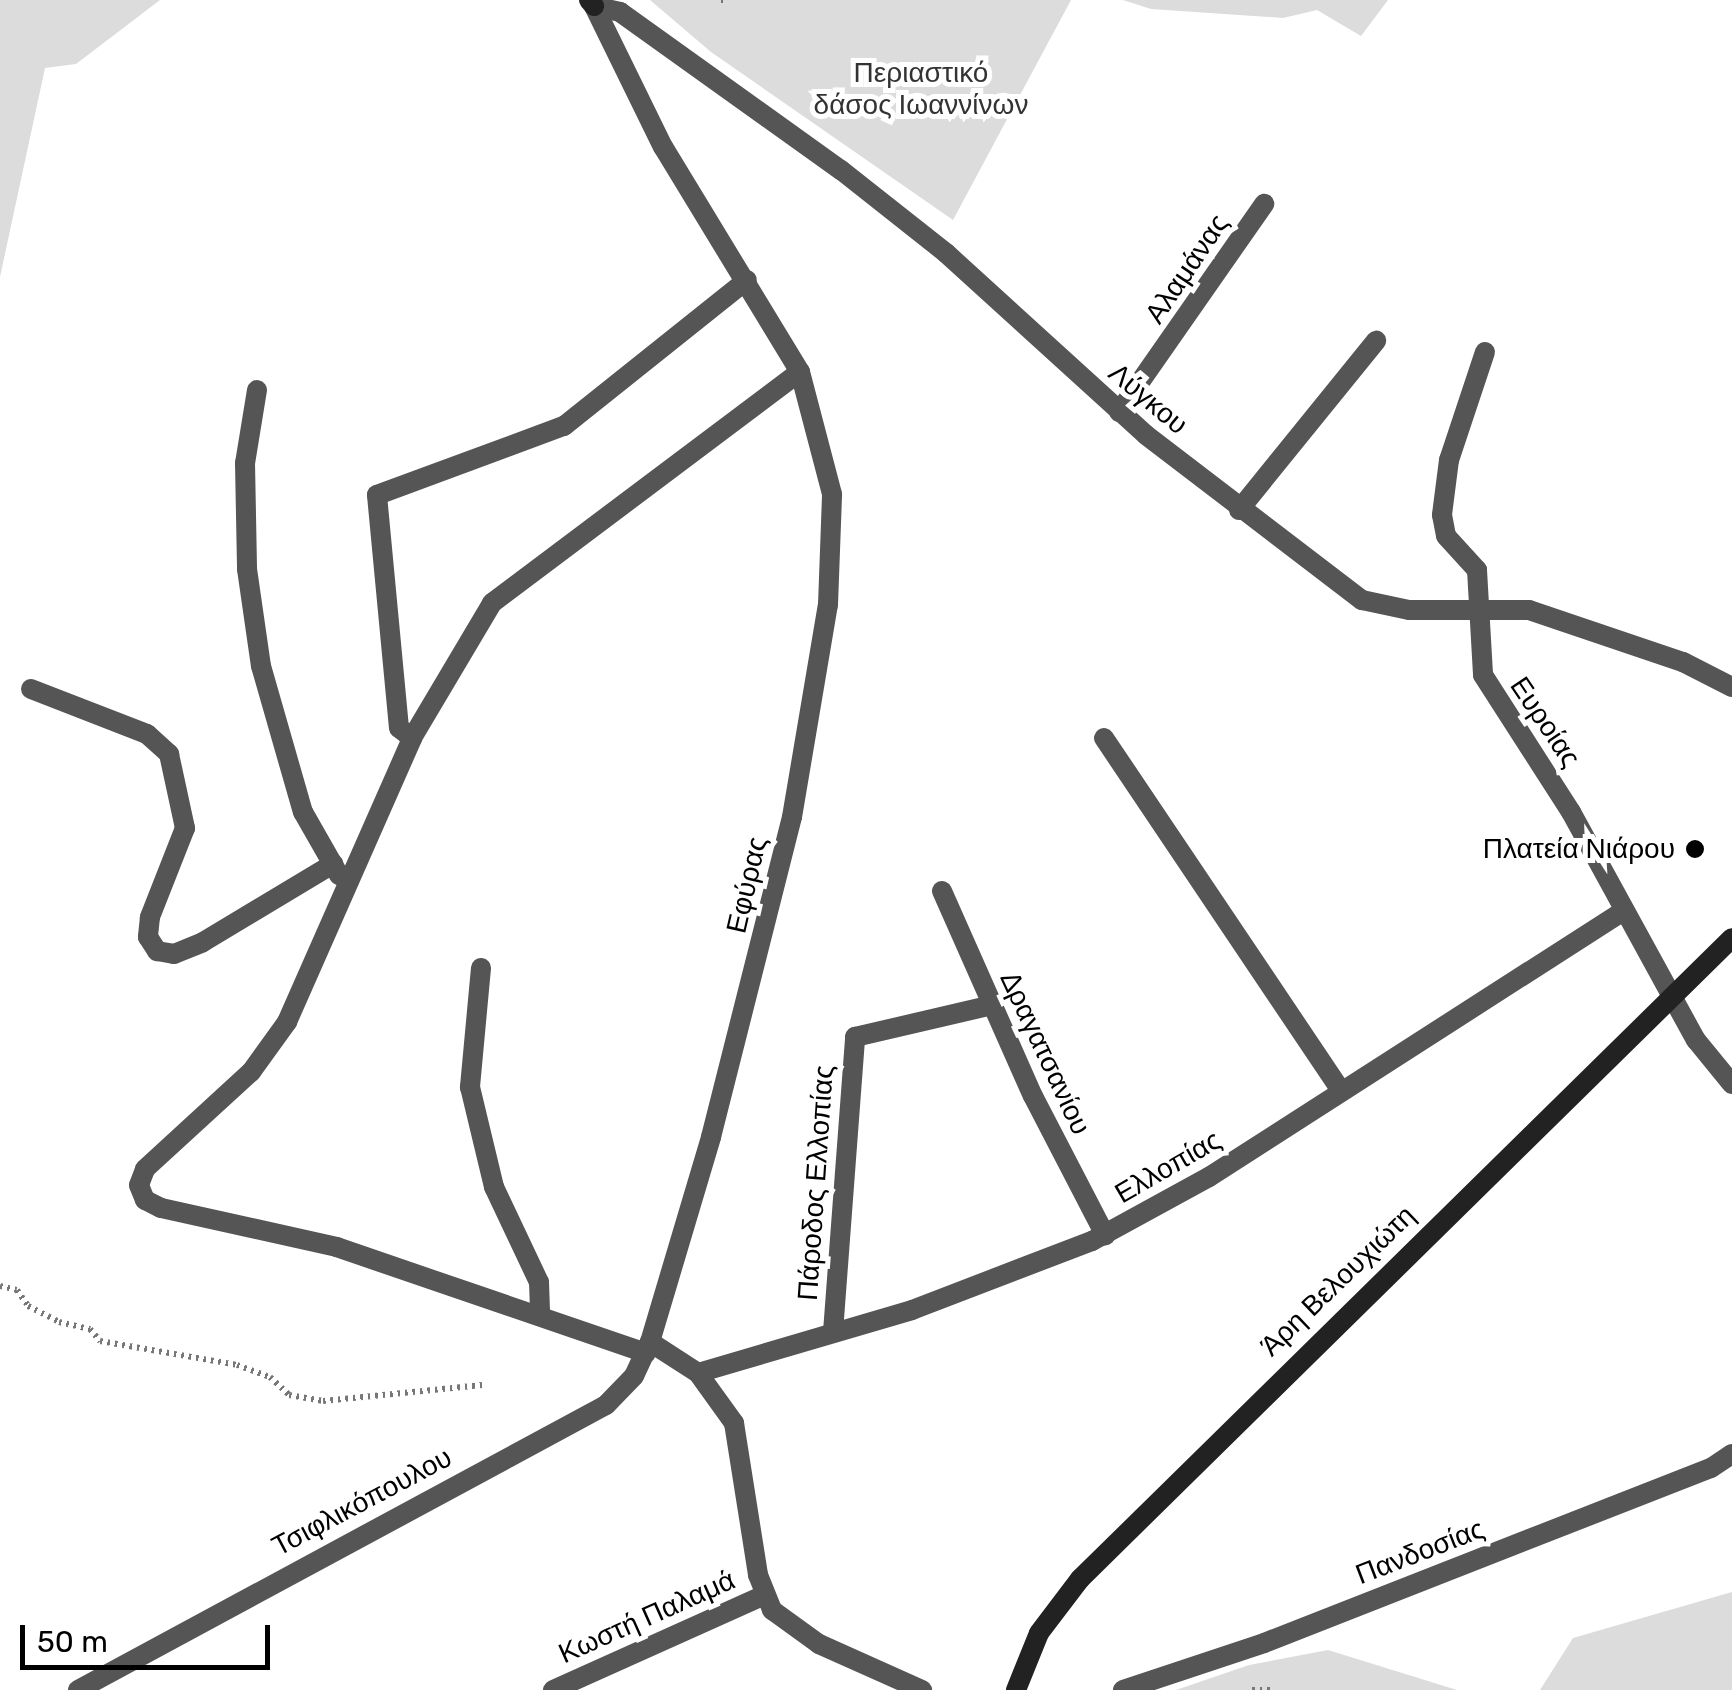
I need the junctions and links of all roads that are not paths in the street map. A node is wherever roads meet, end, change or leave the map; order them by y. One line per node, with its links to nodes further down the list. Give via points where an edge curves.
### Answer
1 (591, 3): 3 (street, Εφύρας, via 663,147); 8 (street, Λύγκου, via 620,12 841,170 946,253)
2 (1264, 204): 8 (street, Αλαμάνας)
3 (747, 280): 6 (street, Εφύρας); 13 (street, via 573,420 377,495 375,527 400,728)
4 (1376, 341): 9 (street)
5 (1486, 352): 10 (street, Ευροίας, via 1449,460 1442,515 1446,536 1477,570)
6 (800, 372): 13 (street, via 492,603); 28 (street, Εφύρας, via 832,494 823,645 748,998)
7 (257, 390): 15 (street, via 245,463 247,569 261,666 302,812)
8 (1119, 412): 9 (street, Λύγκου)
9 (1240, 510): 10 (street, Λύγκου, via 1362,600 1408,610)
10 (1480, 608): 11 (street, Λύγκου, via 1550,616); 18 (street, Ευροίας, via 1488,686 1566,803)
11 (1732, 687)
12 (31, 689): 15 (street, via 146,734 169,754 186,828 150,917 148,937 158,950 174,954 203,942)
13 (412, 738): 16 (street)
14 (1104, 738): 24 (street)
15 (333, 864): 16 (street)
16 (348, 890): 26 (street, via 299,1002 269,1048 229,1095 146,1169 140,1191 161,1208 306,1239)
17 (942, 891): 22 (street, Δραγατσανίου)
18 (1620, 913): 21 (street, Ευροίας); 24 (street, Ελλοπίας)
19 (1732, 938): 21 (street, Άρη Βελουχιώτη)
20 (481, 968): 26 (street, via 470,1087 494,1188 539,1282)
21 (1671, 995): 23 (street, Ευροίας); 35 (street, Άρη Βελουχιώτη, via 1080,1579 1039,1633)
22 (992, 1005): 25 (street, Δραγατσανίου); 27 (street, Πάροδος Ελλοπίας, via 855,1038)
23 (1732, 1084)
24 (1342, 1091): 25 (street, Ελλοπίας)
25 (1105, 1235): 27 (street, Ελλοπίας, via 983,1285)
26 (540, 1312): 28 (street)
27 (833, 1332): 29 (street, Ελλοπίας)
28 (648, 1348): 29 (street); 32 (street, Τσιφλικόπουλου, via 623,1391 606,1405)
29 (698, 1373): 31 (street, via 723,1402 740,1443)
30 (1732, 1454): 36 (street, Πανδοσίας, via 1711,1468 1264,1643)
31 (764, 1595): 33 (street, Κωστή Παλαμά); 34 (street, via 802,1634)
32 (78, 1690)
33 (553, 1690)
34 (922, 1690)
35 (1016, 1690)
36 (1123, 1690)

